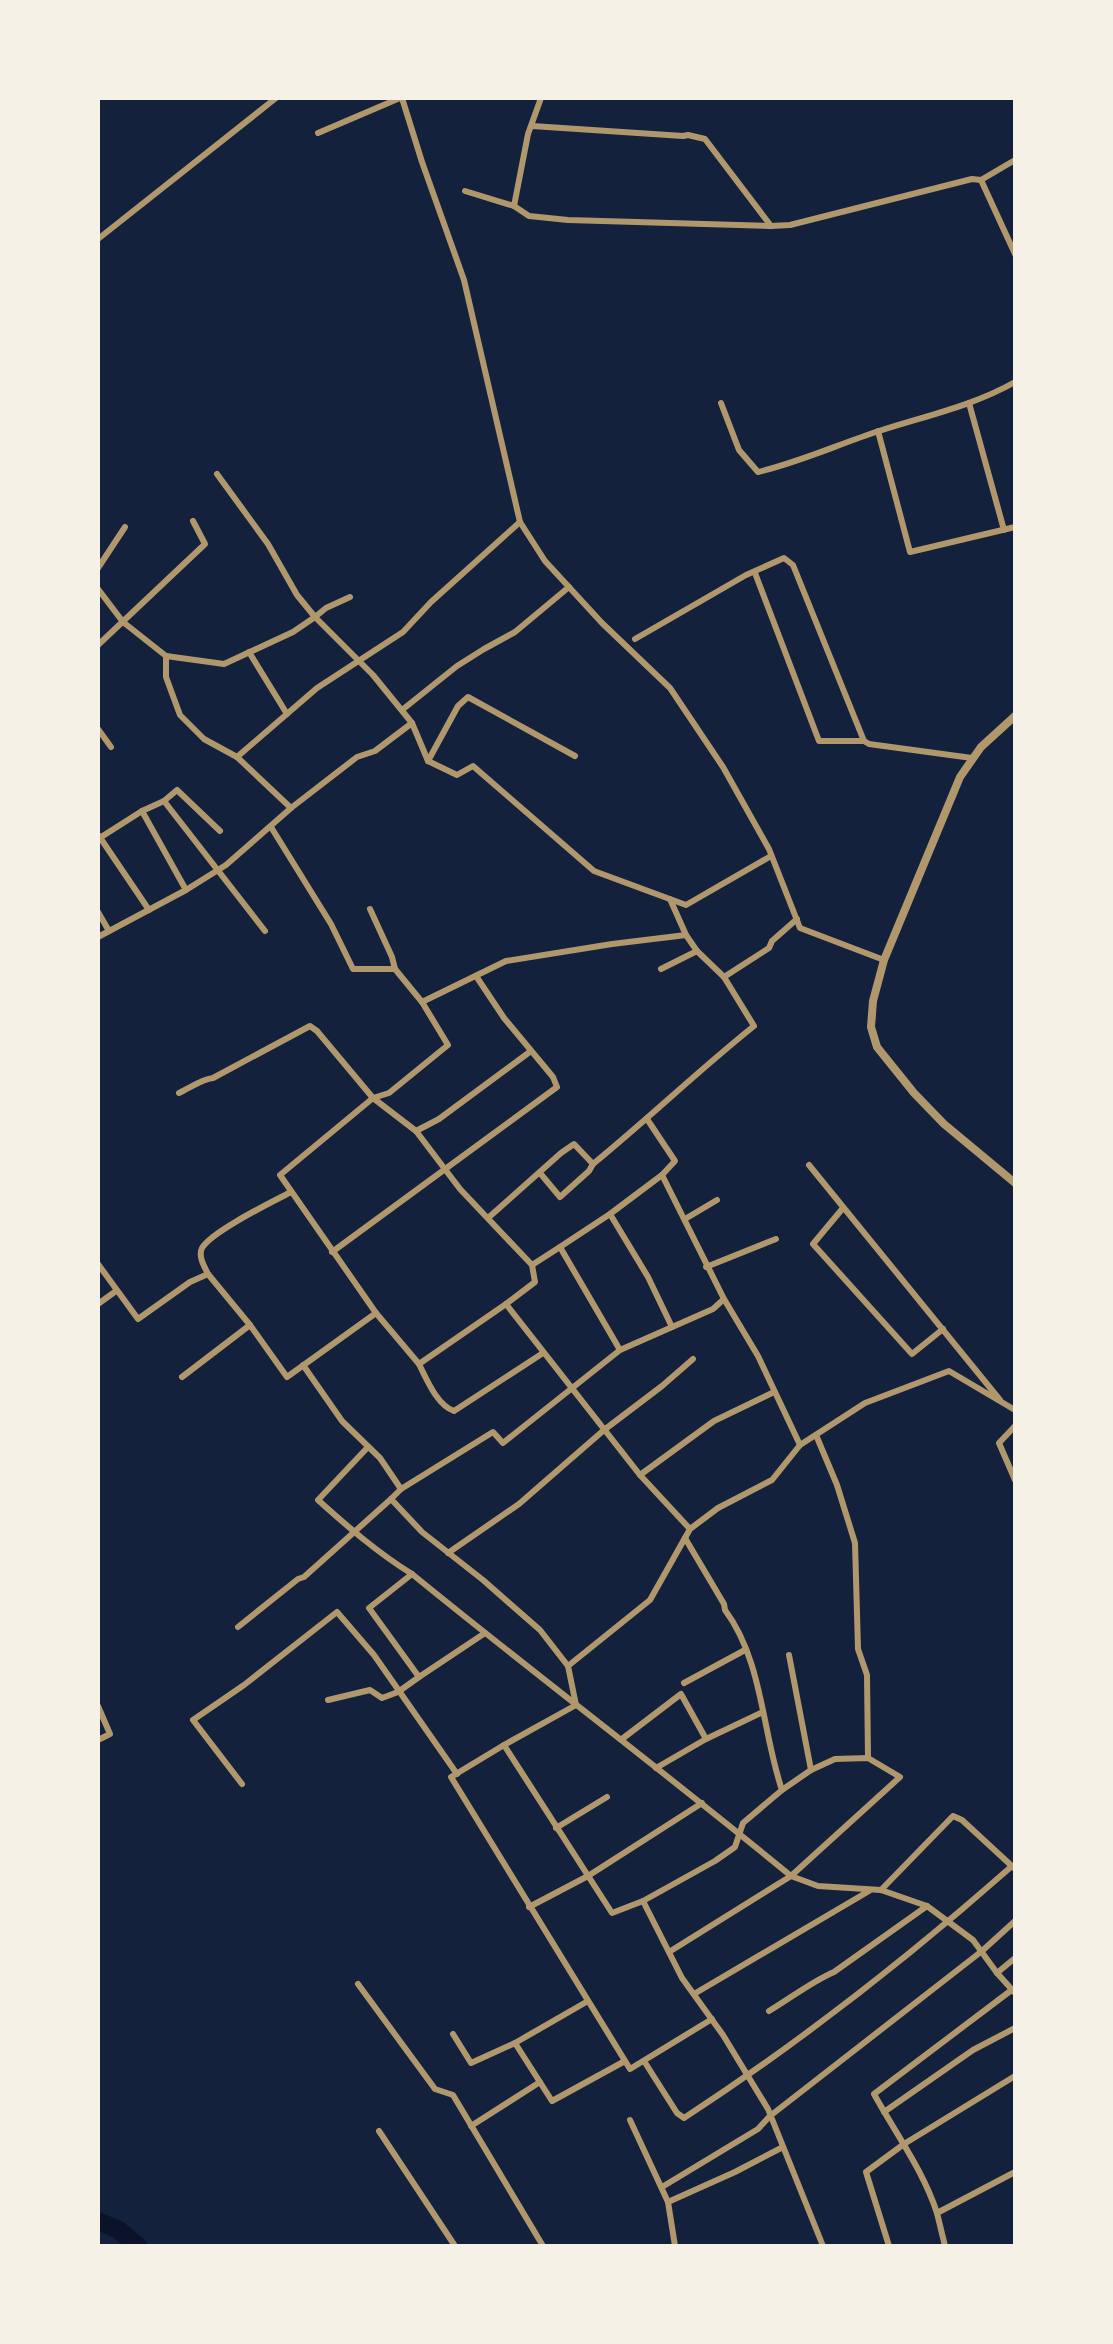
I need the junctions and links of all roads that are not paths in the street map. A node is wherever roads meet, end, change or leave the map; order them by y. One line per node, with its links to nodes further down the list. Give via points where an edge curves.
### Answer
1 (276, 98): 11 (street)
2 (401, 98): 5 (street); 19 (street, via 464,280)
3 (541, 98): 4 (street)
4 (532, 126): 9 (street); 10 (street, via 705,139)
5 (318, 133)
6 (1015, 160): 7 (street)
7 (981, 180): 10 (street); 12 (street)
8 (466, 191): 9 (street)
9 (514, 206): 10 (street, via 529,216 568,220)
10 (771, 226)
11 (98, 239)
12 (1015, 254)
13 (1015, 382): 15 (street)
14 (721, 403): 16 (street, via 739,450 758,472)
15 (969, 403): 16 (street); 22 (street)
16 (878, 431): 22 (street, via 910,552)
17 (218, 474): 28 (street)
18 (193, 521): 29 (street, via 205,544)
19 (520, 522): 25 (street, via 545,561); 34 (street, via 403,632)
20 (125, 527): 23 (street)
21 (1015, 527): 22 (street)
22 (1004, 530)
23 (98, 568)
24 (755, 573): 30 (street); 40 (street, via 819,741); 40 (street, via 784,558 793,565)
25 (569, 587): 35 (street, via 515,632 457,666); 52 (street, via 670,688 723,767)
26 (98, 589): 29 (street)
27 (349, 597): 28 (street)
28 (315, 617): 32 (street); 34 (street)
29 (123, 622): 31 (street); 33 (street)
30 (635, 639)
31 (98, 645)
32 (249, 652): 33 (street, via 224,664); 36 (street)
33 (166, 656): 43 (street, via 166,677 180,715 204,738)
34 (359, 661): 35 (street); 36 (street)
35 (402, 710): 38 (street)
36 (287, 714): 43 (street)
37 (1015, 716): 44 (street)
38 (412, 723): 45 (street); 47 (street, via 375,751 357,757)
39 (98, 729): 41 (street)
40 (864, 741): 44 (street)
41 (111, 747)
42 (575, 756): 45 (street, via 468,696)
43 (237, 757): 47 (street)
44 (972, 758): 65 (street)
45 (428, 761): 55 (street, via 457,775 473,766 594,871)
46 (164, 801): 48 (street); 50 (street, via 177,790); 53 (street)
47 (291, 808): 49 (street)
48 (142, 811): 51 (street); 54 (street)
49 (271, 827): 53 (street); 66 (street, via 354,969)
50 (220, 831)
51 (99, 837): 57 (street)
52 (771, 856): 55 (street, via 686,905); 59 (street)
53 (217, 871): 54 (street); 61 (street)
54 (186, 890): 57 (street)
55 (670, 899): 62 (street)
56 (370, 909): 66 (street)
57 (149, 910): 60 (street)
58 (98, 912): 60 (street)
59 (797, 919): 65 (street, via 800,928); 69 (street, via 769,948)
60 (109, 931): 63 (street)
61 (265, 931)
62 (686, 935): 64 (street); 68 (street, via 506,961)
63 (98, 937)
64 (697, 951): 67 (street); 69 (street)
65 (884, 960): 81 (street, via 873,1001 871,1027 877,1047 944,1124)
66 (395, 969): 70 (street)
67 (661, 969)
68 (475, 976): 70 (street); 71 (street)
69 (724, 977): 74 (street, via 754,1026)
70 (422, 1002): 73 (street, via 447,1045 389,1093)
71 (531, 1051): 75 (street); 78 (street, via 557,1087)
72 (179, 1093): 73 (street, via 310,1026)
73 (373, 1098): 75 (street); 82 (street, via 280,1175)
74 (647, 1119): 76 (street); 80 (street, via 675,1161)
75 (416, 1131): 78 (street)
76 (593, 1164): 79 (street, via 574,1144); 79 (street, via 560,1197)
77 (808, 1165): 84 (street)
78 (444, 1169): 86 (street); 90 (street)
79 (540, 1173): 86 (street)
80 (662, 1175): 85 (street); 87 (street)
81 (1015, 1184)
82 (291, 1192): 90 (street); 94 (street, via 235,1221 203,1247 200,1256)
83 (717, 1200): 87 (street)
84 (844, 1208): 102 (street); 102 (street, via 813,1244 912,1354)
85 (610, 1214): 89 (street); 101 (street)
86 (488, 1218): 92 (street)
87 (685, 1219): 93 (street)
88 (775, 1239): 93 (street)
89 (560, 1247): 92 (street); 103 (street)
90 (332, 1252): 99 (street)
91 (98, 1264): 95 (street)
92 (532, 1265): 98 (street, via 536,1282)
93 (706, 1267): 96 (street)
94 (208, 1274): 95 (street, via 138,1319); 100 (street)
95 (116, 1291): 97 (street)
96 (724, 1299): 101 (street); 110 (street)
97 (98, 1304)
98 (506, 1304): 104 (street); 106 (street)
99 (376, 1312): 106 (street); 107 (street)
100 (250, 1325): 107 (street, via 286,1377); 108 (street)
101 (673, 1327): 103 (street)
102 (943, 1329): 111 (street)
103 (620, 1350): 109 (street)
104 (543, 1353): 106 (street, via 454,1411 437,1395); 109 (street)
105 (693, 1359): 114 (street)
106 (419, 1364)
107 (303, 1365): 117 (street, via 342,1421)
108 (182, 1377)
109 (571, 1388): 114 (street); 120 (street, via 503,1443 493,1432)
110 (774, 1392): 116 (street); 118 (street, via 714,1422)
111 (1004, 1404): 112 (street); 115 (street, via 949,1371 865,1403)
112 (1015, 1410)
113 (1015, 1426): 119 (street, via 999,1443)
114 (604, 1430): 118 (street); 125 (street, via 519,1504)
115 (816, 1435): 116 (street); 143 (street, via 855,1543 858,1649 867,1675)
116 (800, 1446): 122 (street, via 772,1480 718,1508)
117 (368, 1447): 120 (street); 123 (street, via 318,1500)
118 (640, 1475): 122 (street)
119 (1015, 1480)
120 (401, 1489): 121 (street)
121 (391, 1499): 123 (street); 125 (street)
122 (690, 1529): 124 (street)
123 (354, 1533): 126 (street); 127 (street)
124 (685, 1538): 129 (street); 131 (street, via 650,1600)
125 (448, 1553): 131 (street, via 540,1630)
126 (412, 1574): 128 (street); 132 (street, via 369,1608)
127 (238, 1627)
128 (485, 1633): 132 (street); 136 (street)
129 (745, 1650): 133 (street); 138 (street)
130 (789, 1655): 145 (street)
131 (568, 1666): 136 (street)
132 (419, 1677): 134 (street)
133 (684, 1683)
134 (398, 1692): 135 (street, via 382,1698 370,1690); 146 (street); 147 (street, via 337,1612 193,1720)
135 (328, 1700)
136 (576, 1705): 139 (street); 142 (street)
137 (98, 1706): 141 (street, via 110,1734)
138 (763, 1712): 140 (street); 148 (street)
139 (622, 1739): 140 (street, via 681,1695); 144 (street)
140 (706, 1739): 144 (street)
141 (98, 1740)
142 (504, 1745): 146 (street); 151 (street)
143 (868, 1758): 145 (street, via 835,1759); 155 (street, via 900,1777)
144 (656, 1768): 150 (street)
145 (811, 1770): 148 (street)
146 (457, 1774): 160 (street, via 451,1777)
147 (242, 1784)
148 (782, 1790): 152 (street, via 743,1823)
149 (607, 1797): 151 (street)
150 (702, 1803): 152 (street); 154 (street)
151 (556, 1828): 154 (street)
152 (741, 1835): 155 (street); 158 (street, via 735,1847 715,1861)
153 (1014, 1868): 157 (street, via 953,1816); 162 (street)
154 (588, 1876): 158 (street, via 612,1913); 160 (street)
155 (791, 1876): 156 (street, via 818,1886); 164 (street)
156 (871, 1889): 157 (street); 169 (street)
157 (881, 1890): 159 (street)
158 (643, 1900): 164 (street)
159 (928, 1906): 162 (street); 171 (street)
160 (530, 1907): 170 (street)
161 (1015, 1921): 163 (street)
162 (949, 1922): 163 (street); 178 (street)
163 (982, 1951): 166 (street); 182 (street)
164 (668, 1952): 169 (street)
165 (1015, 1958): 166 (street)
166 (997, 1973): 168 (street)
167 (358, 1984): 184 (street, via 435,2090 453,2095)
168 (1014, 1991): 181 (street, via 874,2094)
169 (694, 1994): 172 (street)
170 (588, 2001): 175 (street); 176 (street)
171 (769, 2011)
172 (712, 2019): 177 (street); 178 (street)
173 (1015, 2028): 181 (street, via 973,2050)
174 (453, 2034): 175 (street, via 471,2063)
175 (515, 2043): 180 (street)
176 (625, 2061): 177 (street, via 630,2069); 180 (street, via 552,2101)
177 (644, 2061): 178 (street, via 684,2118)
178 (748, 2076): 182 (street)
179 (1015, 2076): 186 (street)
180 (540, 2082): 184 (street)
181 (884, 2112): 186 (street)
182 (770, 2116): 187 (street); 189 (street, via 758,2129)
183 (631, 2120): 189 (street)
184 (471, 2126): 193 (street)
185 (379, 2131): 192 (street)
186 (904, 2144): 191 (street, via 928,2185); 196 (street, via 866,2172)
187 (783, 2147): 190 (street); 195 (street)
188 (1015, 2172): 191 (street)
189 (662, 2188): 190 (street)
190 (668, 2202): 194 (street)
191 (937, 2213): 197 (street)
192 (454, 2246)
193 (543, 2246)
194 (674, 2246)
195 (823, 2246)
196 (888, 2246)
197 (944, 2246)

